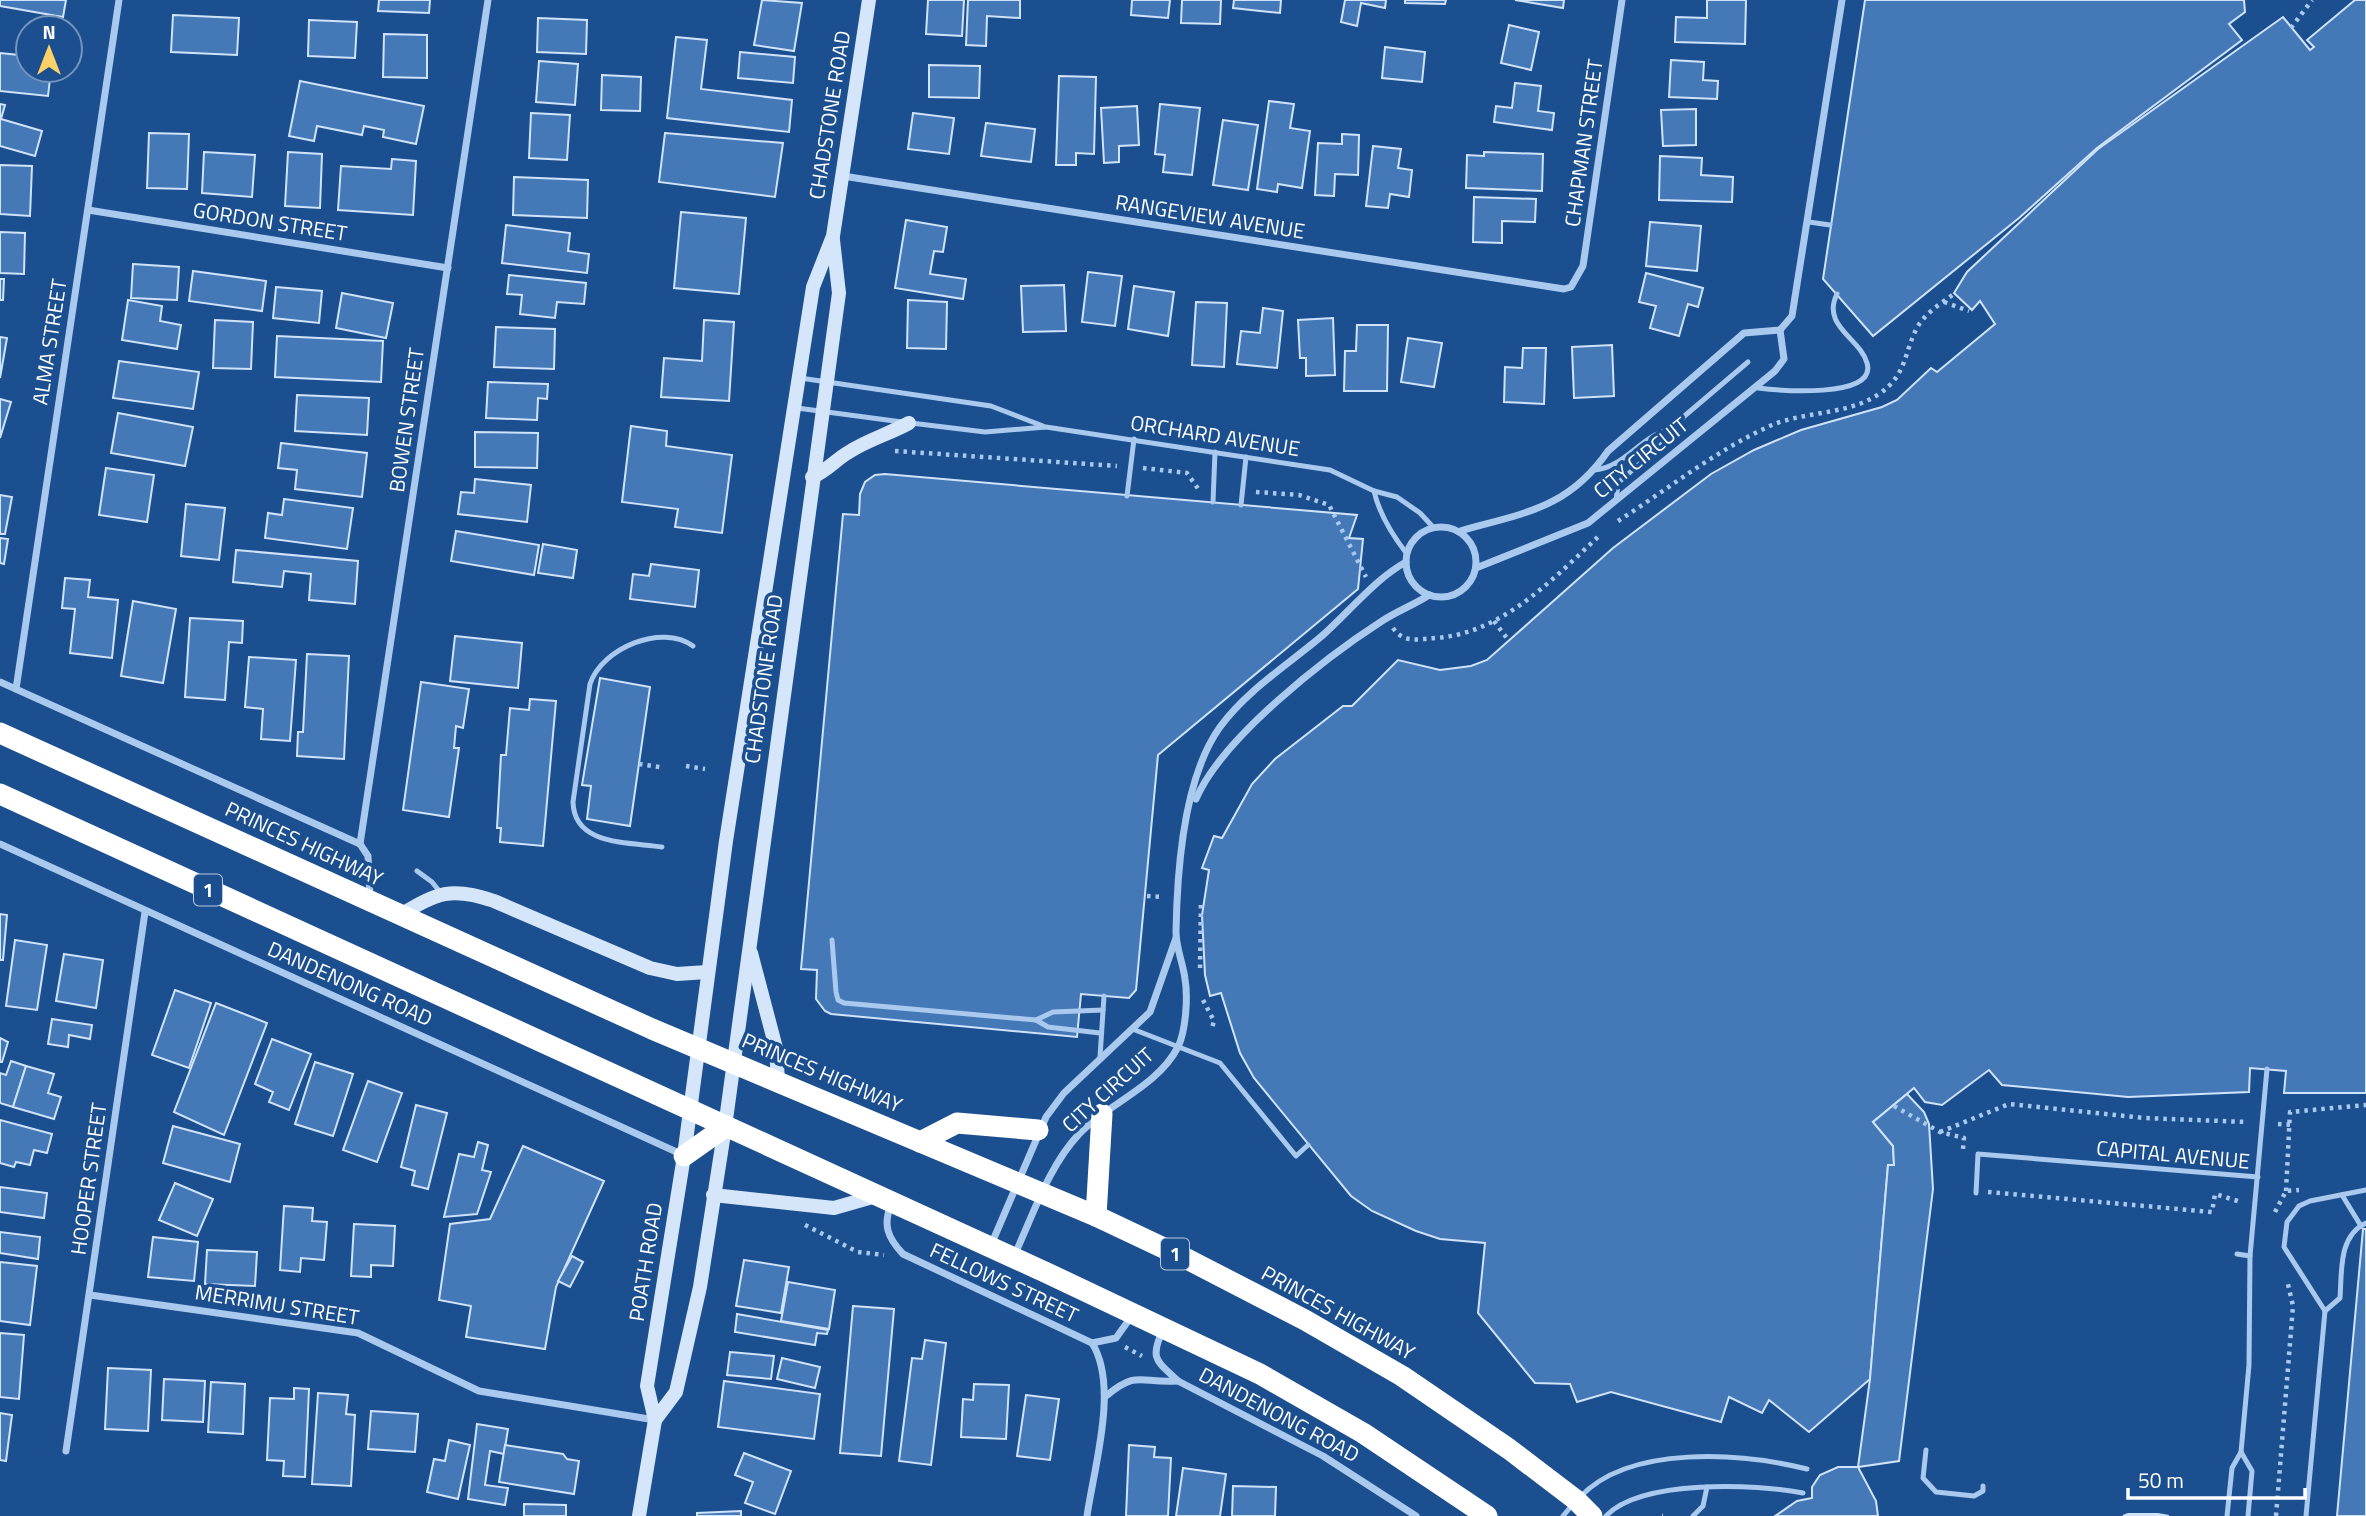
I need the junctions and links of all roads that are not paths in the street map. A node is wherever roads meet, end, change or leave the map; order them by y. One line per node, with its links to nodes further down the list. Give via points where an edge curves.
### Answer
1 (119, 0): 7 (street, ALMA STREET)
2 (488, 0): 11 (street, BOWEN STREET)
3 (869, 0): 6 (street, CHADSTONE ROAD)
4 (1622, 0): 12 (street, CHAPMAN STREET, via 1583,266)
5 (1842, 0): 8 (street, CITY CIRCUIT)
6 (843, 176): 10 (street, CHADSTONE ROAD); 12 (street, RANGEVIEW AVENUE, via 1545,287)
7 (88, 210): 11 (street, GORDON STREET); 41 (street, ALMA STREET)
8 (1809, 222): 9 (lane); 14 (street, CITY CIRCUIT, via 1795,307)
9 (1830, 225)
10 (833, 236): 16 (street, CHADSTONE ROAD, via 813,287); 17 (street, CHADSTONE ROAD, via 839,293)
11 (448, 268): 46 (street, BOWEN STREET)
12 (1571, 287)
13 (1837, 294): 18 (lane, via 1833,302 1836,321 1865,359 1865,376 1853,384 1813,391)
14 (1780, 330): 18 (street, CITY CIRCUIT, via 1784,359); 27 (street, CITY CIRCUIT, via 1744,333 1608,451)
15 (1748, 362): 23 (lane)
16 (800, 378): 17 (lane, ORCHARD AVENUE); 19 (street, CHADSTONE ROAD)
17 (825, 382): 20 (street, CHADSTONE ROAD); 22 (lane, ORCHARD AVENUE, via 991,406)
18 (1758, 387): 31 (street, CITY CIRCUIT)
19 (796, 407): 20 (lane, ORCHARD AVENUE); 56 (street, CHADSTONE ROAD)
20 (822, 411): 21 (lane, ORCHARD AVENUE); 28 (street, CHADSTONE ROAD)
21 (909, 423): 22 (lane, ORCHARD AVENUE, via 985,432); 28 (street, via 848,452)
22 (1046, 427): 24 (lane, ORCHARD AVENUE)
23 (1668, 430): 27 (lane, via 1607,469); 31 (lane, via 1664,442 1618,483)
24 (1134, 439): 25 (lane, ORCHARD AVENUE); 30 (lane)
25 (1216, 452): 26 (lane, ORCHARD AVENUE); 32 (lane)
26 (1246, 457): 29 (lane, ORCHARD AVENUE, via 1338,471); 33 (lane)
27 (1594, 470): 35 (street, CITY CIRCUIT, via 1566,495 1530,513)
28 (812, 477): 55 (street, CHADSTONE ROAD)
29 (1374, 491): 34 (lane, ORCHARD AVENUE, via 1397,497); 36 (lane)
30 (1127, 496)
31 (1616, 501): 37 (street, CITY CIRCUIT, via 1579,528)
32 (1213, 502)
33 (1241, 505)
34 (1433, 527): 35 (street); 36 (street, via 1416,537)
35 (1460, 531): 37 (street, via 1474,547)
36 (1406, 558): 38 (street, via 1412,582); 44 (street, CITY CIRCUIT, via 1232,712 1204,756)
37 (1476, 568): 38 (street, via 1462,590 1450,596)
38 (1429, 595): 44 (street, CITY CIRCUIT, via 1373,626 1267,710 1223,757 1199,791)
39 (693, 646): 47 (lane, via 660,637 646,639 604,662 590,684 573,802 575,819 591,835)
40 (0, 682): 41 (street)
41 (16, 689): 46 (street)
42 (0, 733): 50 (highway, PRINCES HIGHWAY / 1)
43 (0, 794): 68 (highway, 1)
44 (1189, 816): 53 (street, CITY CIRCUIT)
45 (0, 844): 51 (street, DANDENONG ROAD)
46 (360, 844): 50 (street, via 368,856)
47 (662, 847)
48 (417, 871): 49 (lane)
49 (440, 893): 52 (street); 56 (street, via 487,898 665,973)
50 (370, 901): 52 (highway, PRINCES HIGHWAY / 1)
51 (145, 912): 74 (street, DANDENONG ROAD); 89 (street, HOOPER STREET)
52 (400, 915): 63 (highway, PRINCES HIGHWAY / 1)
53 (1176, 938): 60 (street, CITY CIRCUIT, via 1150,1012); 62 (street, CITY CIRCUIT, via 1186,985)
54 (832, 940): 59 (lane, via 836,992 844,1003)
55 (749, 948): 65 (street, CHADSTONE ROAD); 67 (street, via 776,1048)
56 (707, 972): 63 (street, CHADSTONE ROAD)
57 (1104, 996): 58 (lane)
58 (1102, 1010): 59 (lane, via 1053,1012); 61 (lane)
59 (1036, 1020): 61 (lane, via 1048,1027)
60 (1135, 1030): 62 (lane); 64 (street, CITY CIRCUIT)
61 (1100, 1033): 64 (lane)
62 (1178, 1045): 69 (street, CITY CIRCUIT, via 1154,1076); 73 (lane, via 1220,1063 1296,1156)
63 (698, 1048): 65 (highway, PRINCES HIGHWAY / 1); 68 (street, CHADSTONE ROAD)
64 (1100, 1057): 71 (street, CITY CIRCUIT, via 1053,1106)
65 (734, 1062): 67 (highway, PRINCES HIGHWAY / 1); 70 (street, CHADSTONE ROAD)
66 (2267, 1069): 75 (lane)
67 (778, 1082): 72 (highway, PRINCES HIGHWAY / 1)
68 (690, 1111): 70 (highway, 1); 74 (street, POATH ROAD)
69 (1102, 1114): 79 (street, CITY CIRCUIT, via 1078,1135); 83 (highway)
70 (725, 1127): 74 (highway); 80 (street, POATH ROAD); 82 (highway, 1)
71 (1038, 1130): 72 (highway, via 957,1123); 76 (street, CITY CIRCUIT)
72 (920, 1142): 76 (highway, PRINCES HIGHWAY / 1)
73 (1308, 1145)
74 (684, 1156): 96 (street, POATH ROAD, via 647,1387)
75 (2259, 1177): 78 (lane, CAPITAL AVENUE, via 1978,1154); 87 (lane, CAPITAL AVENUE)
76 (1016, 1183): 79 (highway, PRINCES HIGHWAY / 1); 85 (street, CITY CIRCUIT)
77 (2366, 1190): 81 (lane)
78 (1976, 1192)
79 (1043, 1193): 83 (highway, PRINCES HIGHWAY / 1); 88 (street, CITY CIRCUIT)
80 (713, 1195): 82 (street, via 834,1208); 96 (street, POATH ROAD, via 700,1287 676,1392)
81 (2342, 1195): 84 (lane); 90 (lane, via 2299,1206 2284,1230 2288,1255)
82 (884, 1200): 85 (highway, 1); 93 (street, FELLOWS STREET, via 886,1229 903,1254)
83 (1096, 1216): 104 (highway, PRINCES HIGHWAY / 1, via 1305,1320 1402,1376 1479,1427)
84 (2363, 1225): 90 (lane, via 2346,1244 2340,1298)
85 (989, 1248): 88 (highway, 1)
86 (2237, 1254): 87 (lane)
87 (2250, 1256): 99 (lane, CAPITAL AVENUE, via 2252,1334)
88 (1013, 1258): 91 (highway, 1)
89 (90, 1295): 96 (street, MERRIMU STREET, via 358,1333 479,1391); 98 (street, HOOPER STREET)
90 (2325, 1311): 114 (lane)
91 (1133, 1314): 92 (highway, 1); 93 (street, via 1121,1335)
92 (1164, 1329): 94 (street, DANDENONG ROAD, via 1155,1347 1158,1364); 108 (highway, 1, via 1305,1398)
93 (1092, 1343): 95 (street, FELLOWS STREET, via 1102,1365)
94 (1178, 1381): 95 (street, via 1133,1378); 107 (street, DANDENONG ROAD, via 1323,1456)
95 (1106, 1396): 106 (street, FELLOWS STREET)
96 (655, 1420): 105 (street, POATH ROAD)
97 (1926, 1450): 101 (lane, via 1923,1478 1936,1492 1974,1496)
98 (66, 1451)
99 (2241, 1452): 112 (lane, CAPITAL AVENUE, via 2232,1468); 113 (lane, CAPITAL AVENUE, via 2252,1471)
100 (1807, 1469): 104 (lane, via 1746,1457 1697,1455 1604,1476)
101 (1983, 1486)
102 (1707, 1487): 103 (lane); 110 (lane, via 1633,1500); 111 (lane, via 1703,1506)
103 (1802, 1493)
104 (1570, 1508): 109 (highway, PRINCES HIGHWAY / 1)
105 (639, 1516)
106 (1087, 1516)
107 (1416, 1516)
108 (1487, 1516)
109 (1592, 1516)
110 (1606, 1516)
111 (1693, 1516)
112 (2227, 1516)
113 (2248, 1516)
114 (2306, 1516)

